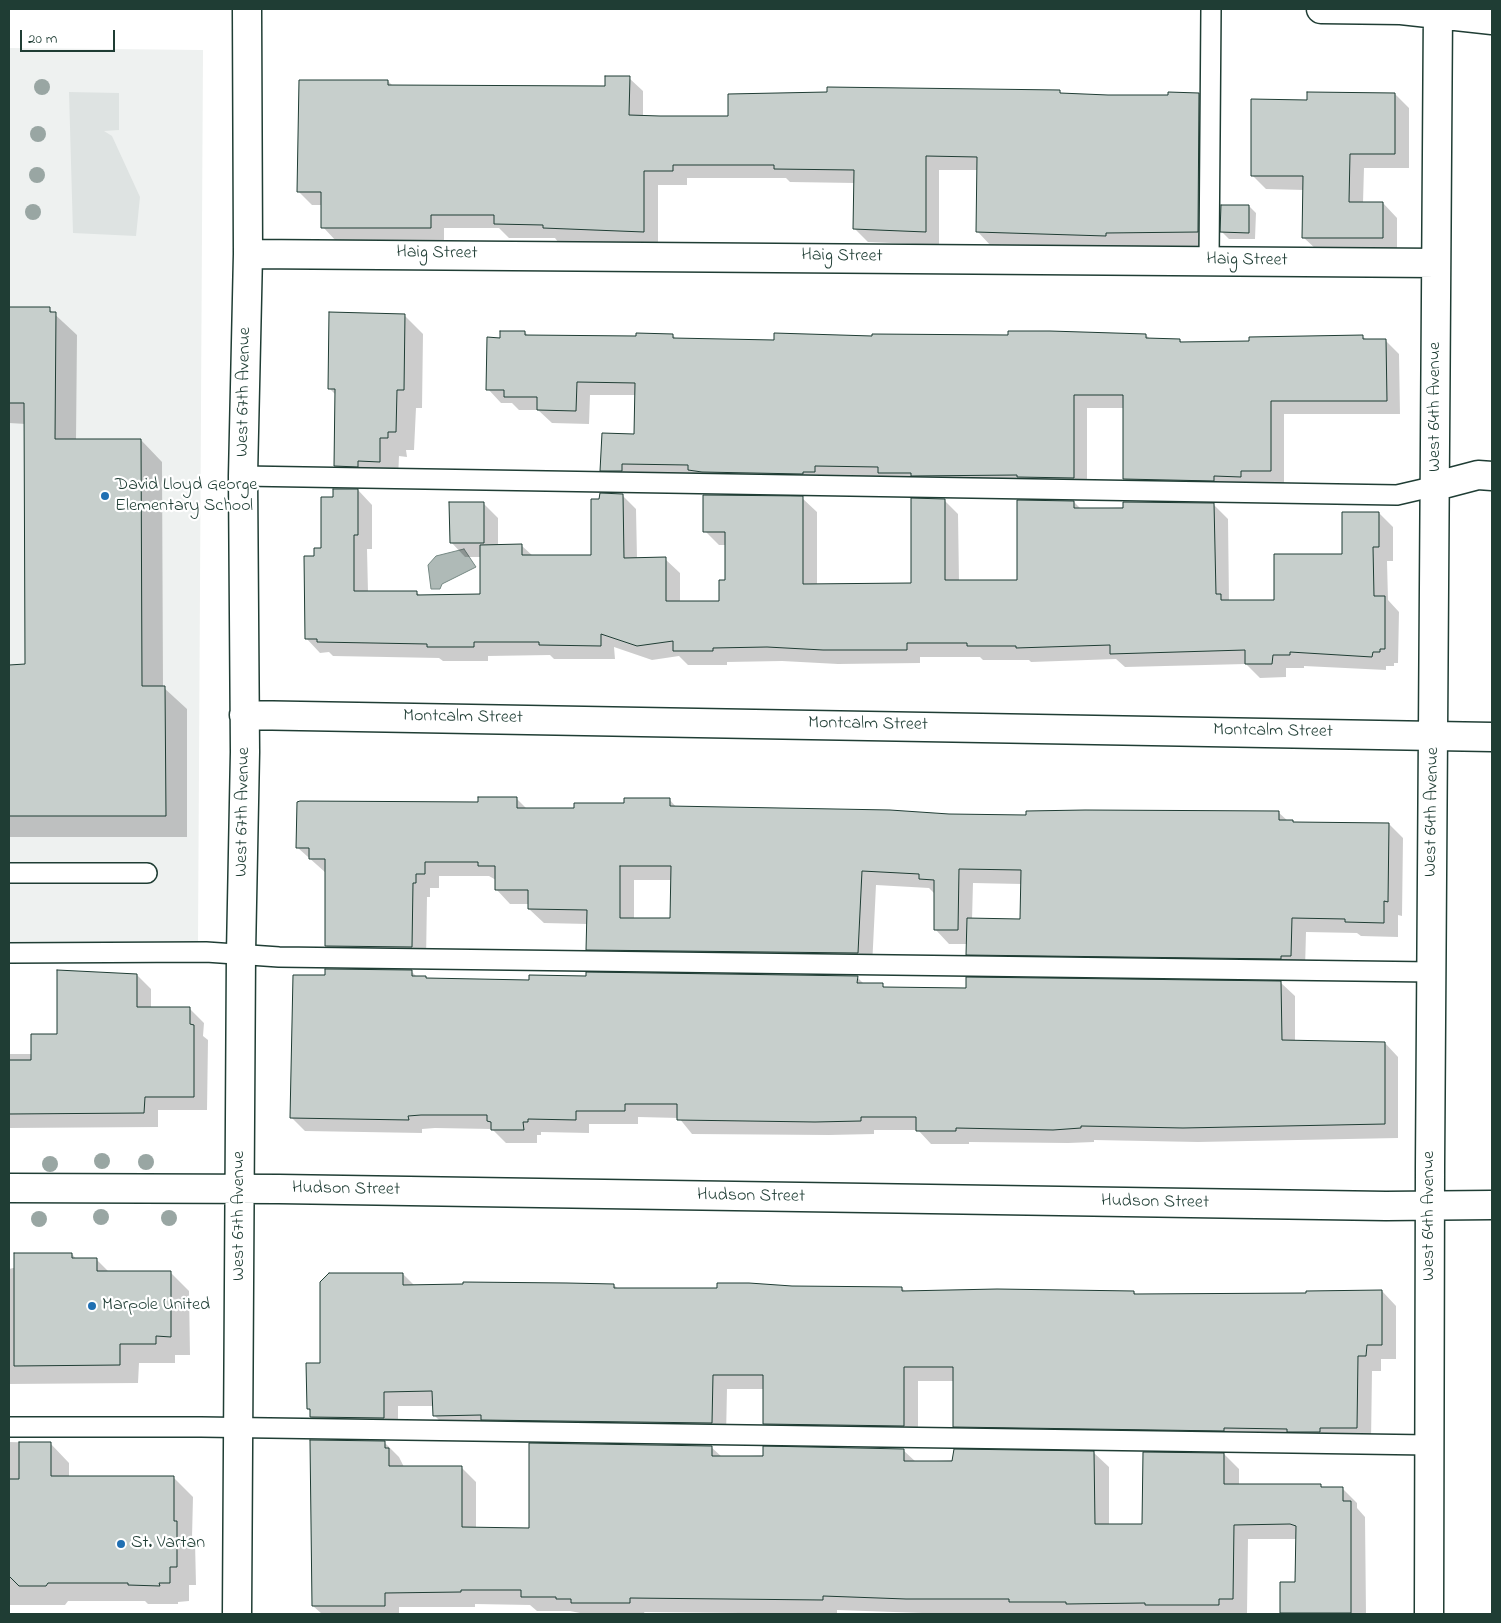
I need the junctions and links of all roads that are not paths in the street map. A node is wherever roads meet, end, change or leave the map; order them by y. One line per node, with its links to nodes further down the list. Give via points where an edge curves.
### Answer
1 (247, 9): 6 (street, West 67th Avenue)
2 (1211, 9): 7 (lane)
3 (1321, 9): 4 (street)
4 (1438, 12): 5 (street); 8 (street, West 64th Avenue)
5 (1492, 20)
6 (248, 254): 7 (street, Haig Street); 9 (street, West 67th Avenue)
7 (1209, 261): 8 (street, Haig Street)
8 (1436, 262): 11 (street, West 64th Avenue)
9 (243, 476): 11 (lane, via 1397,495); 12 (street, West 67th Avenue)
10 (1492, 476): 11 (street, via 1478,475)
11 (1436, 486): 13 (street, West 64th Avenue)
12 (244, 714): 13 (street, Montcalm Street); 18 (street, West 67th Avenue)
13 (1434, 736): 14 (street, Montcalm Street); 19 (street, West 64th Avenue)
14 (1492, 737)
15 (9, 873): 16 (lane)
16 (147, 873)
17 (9, 953): 18 (lane)
18 (241, 953): 19 (lane, via 299,958); 21 (street, West 67th Avenue)
19 (1432, 972): 23 (street, West 64th Avenue)
20 (9, 1188): 21 (street, Hudson Street)
21 (241, 1189): 23 (street, Hudson Street); 25 (street, West 67th Avenue)
22 (1492, 1205): 23 (street, Hudson Street)
23 (1430, 1206): 26 (street, West 64th Avenue)
24 (9, 1427): 25 (lane)
25 (237, 1428): 26 (lane); 27 (street, West 67th Avenue)
26 (1429, 1445): 28 (street, West 64th Avenue)
27 (237, 1614)
28 (1429, 1614)

